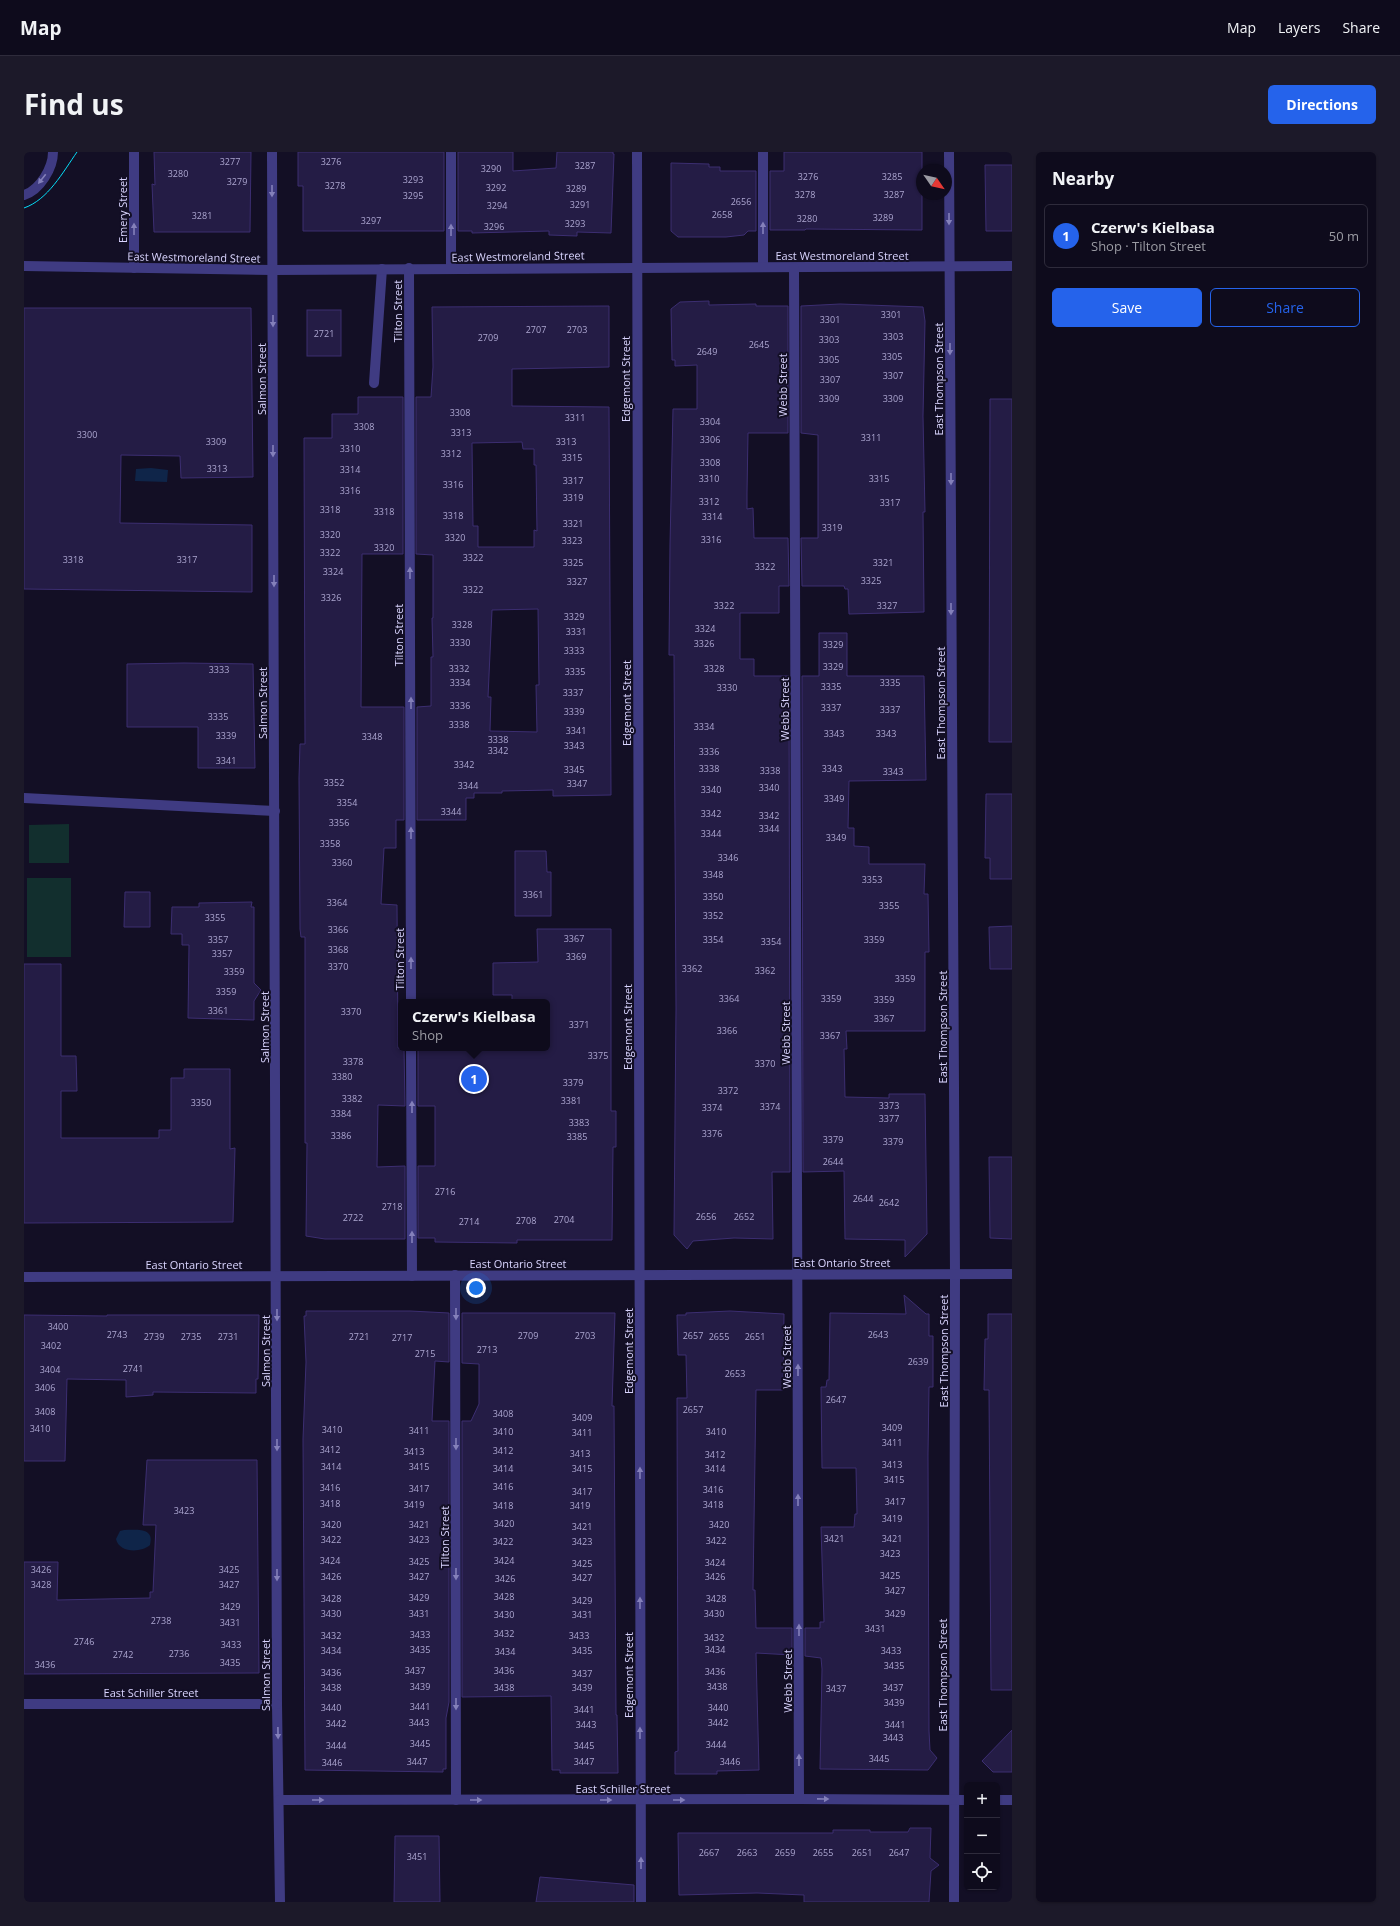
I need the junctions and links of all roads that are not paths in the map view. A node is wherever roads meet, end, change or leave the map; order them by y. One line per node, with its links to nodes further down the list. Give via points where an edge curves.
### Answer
1 (53, 152): 8 (street, one-way to 8, via 45,178 30,193)
2 (134, 152): 14 (street, Emery Street, one-way to 2)
3 (272, 152): 19 (street, Salmon Street, one-way to 19)
4 (451, 152): 18 (street, one-way to 4)
5 (637, 152): 12 (street, Edgemont Street)
6 (763, 152): 13 (street, one-way to 6)
7 (949, 152): 10 (street, East Thompson Street, one-way to 10)
8 (24, 195)
9 (24, 266): 14 (street, East Westmoreland Street)
10 (950, 266): 11 (street, East Westmoreland Street); 16 (street, East Westmoreland Street); 27 (street, East Thompson Street, one-way to 27)
11 (1012, 266)
12 (637, 267): 13 (street, East Westmoreland Street); 18 (street, East Westmoreland Street); 25 (street, Edgemont Street)
13 (763, 267): 16 (street, East Westmoreland Street)
14 (134, 268): 19 (street, East Westmoreland Street)
15 (409, 268): 17 (street, East Westmoreland Street); 18 (street, East Westmoreland Street); 23 (street, Tilton Street, one-way to 15)
16 (794, 268): 26 (street, Webb Street)
17 (382, 269): 19 (street, East Westmoreland Street); 20 (street)
18 (451, 269)
19 (273, 270): 22 (street, Salmon Street, one-way to 22)
20 (374, 383)
21 (24, 798): 22 (street)
22 (275, 811): 30 (street, Salmon Street)
23 (411, 999)
24 (412, 1051): 31 (street, one-way to 24)
25 (640, 1274): 26 (street, East Ontario Street); 29 (street, East Ontario Street); 38 (street, Edgemont Street, one-way to 25)
26 (798, 1274): 27 (street, East Ontario Street); 35 (street, Webb Street, one-way to 26)
27 (955, 1274): 28 (street, East Ontario Street); 42 (street, East Thompson Street)
28 (1012, 1274)
29 (456, 1275): 31 (street, East Ontario Street); 37 (street, Tilton Street, one-way to 37)
30 (277, 1276): 31 (street, East Ontario Street); 32 (street, East Ontario Street); 34 (street, Salmon Street, one-way to 34)
31 (412, 1276)
32 (24, 1277)
33 (24, 1704): 34 (street, East Schiller Street)
34 (277, 1704): 36 (street, Salmon Street, one-way to 36)
35 (799, 1799): 38 (street, East Schiller Street, one-way to 35); 42 (street, East Schiller Street, one-way to 42)
36 (279, 1800): 37 (street, East Schiller Street, one-way to 37); 43 (street, Salmon Street)
37 (456, 1800): 38 (street, East Schiller Street, one-way to 38)
38 (640, 1800): 44 (street, Edgemont Street, one-way to 38)
39 (964, 1800): 42 (street, East Schiller Street)
40 (1000, 1800): 41 (street)
41 (1012, 1800)
42 (954, 1801): 45 (street, East Thompson Street)
43 (280, 1902)
44 (641, 1902)
45 (954, 1902)

